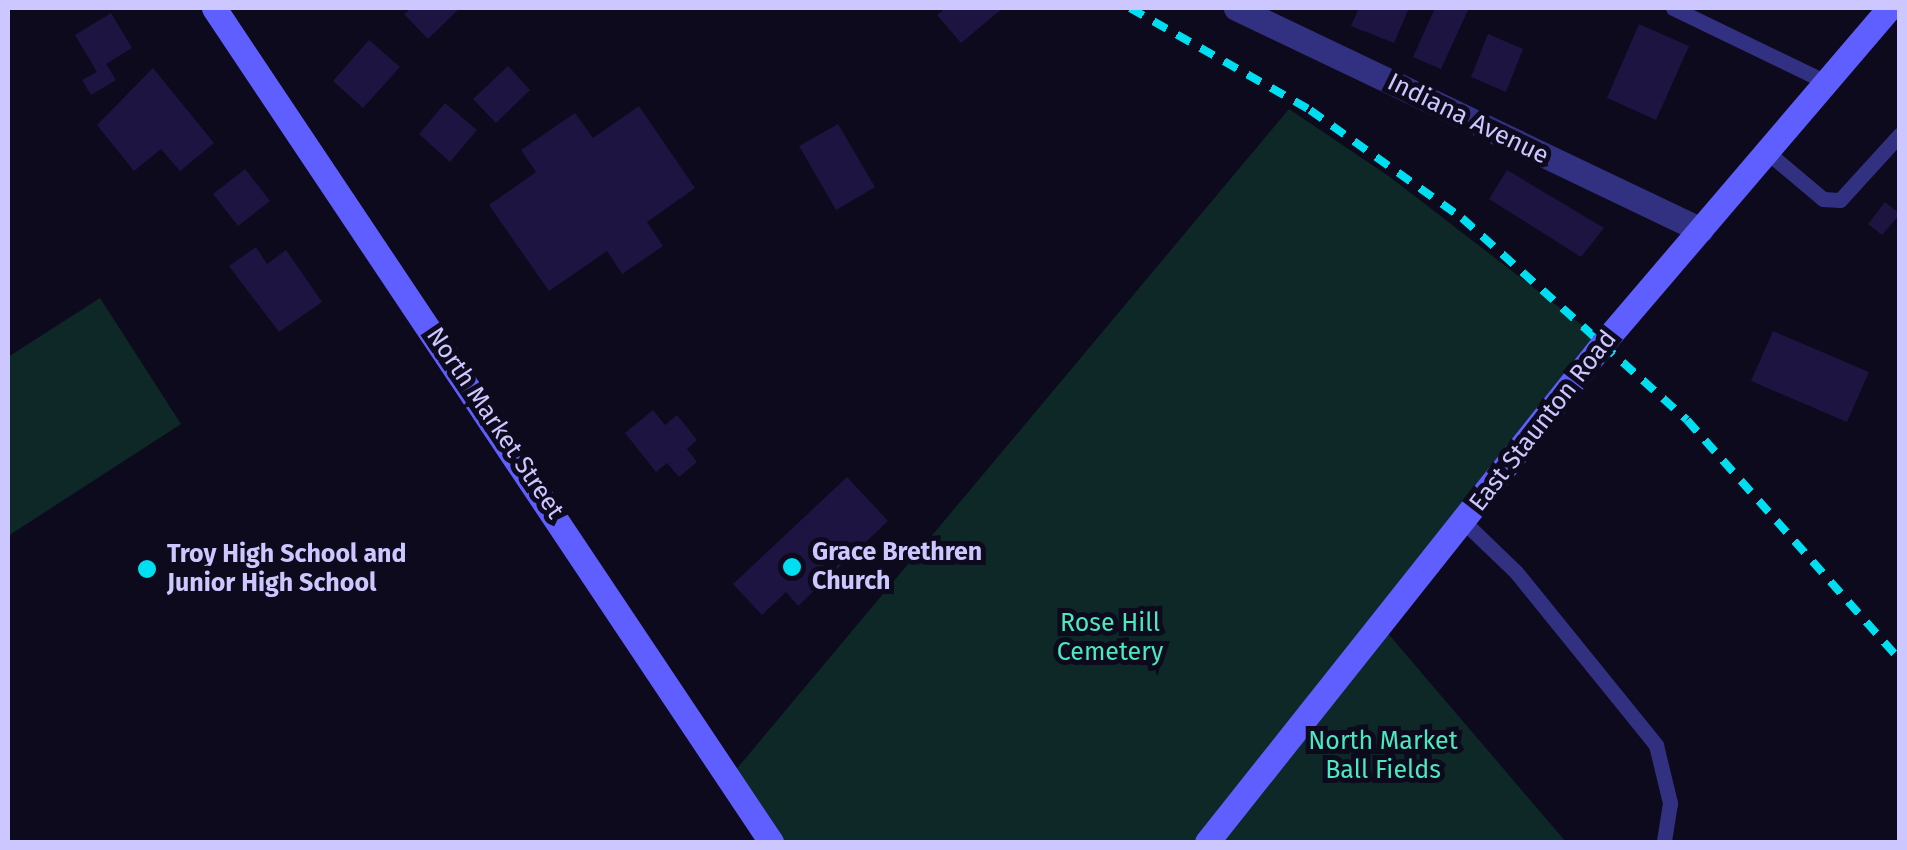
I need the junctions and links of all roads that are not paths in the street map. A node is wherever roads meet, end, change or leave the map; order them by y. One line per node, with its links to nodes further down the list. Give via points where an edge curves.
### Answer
1 (214, 8): 10 (main road, North Market Street)
2 (1237, 8): 8 (street, Indiana Avenue)
3 (1673, 8): 5 (lane)
4 (1889, 8): 5 (main road, East Staunton Road)
5 (1826, 82): 7 (main road, East Staunton Road)
6 (1900, 134): 7 (lane, via 1840,200 1823,199)
7 (1766, 152): 8 (main road, East Staunton Road)
8 (1701, 230): 9 (main road, East Staunton Road)
9 (1464, 522): 11 (main road, East Staunton Road); 12 (lane, via 1516,572 1656,745 1670,803)
10 (771, 842)
11 (1207, 842)
12 (1664, 842)

